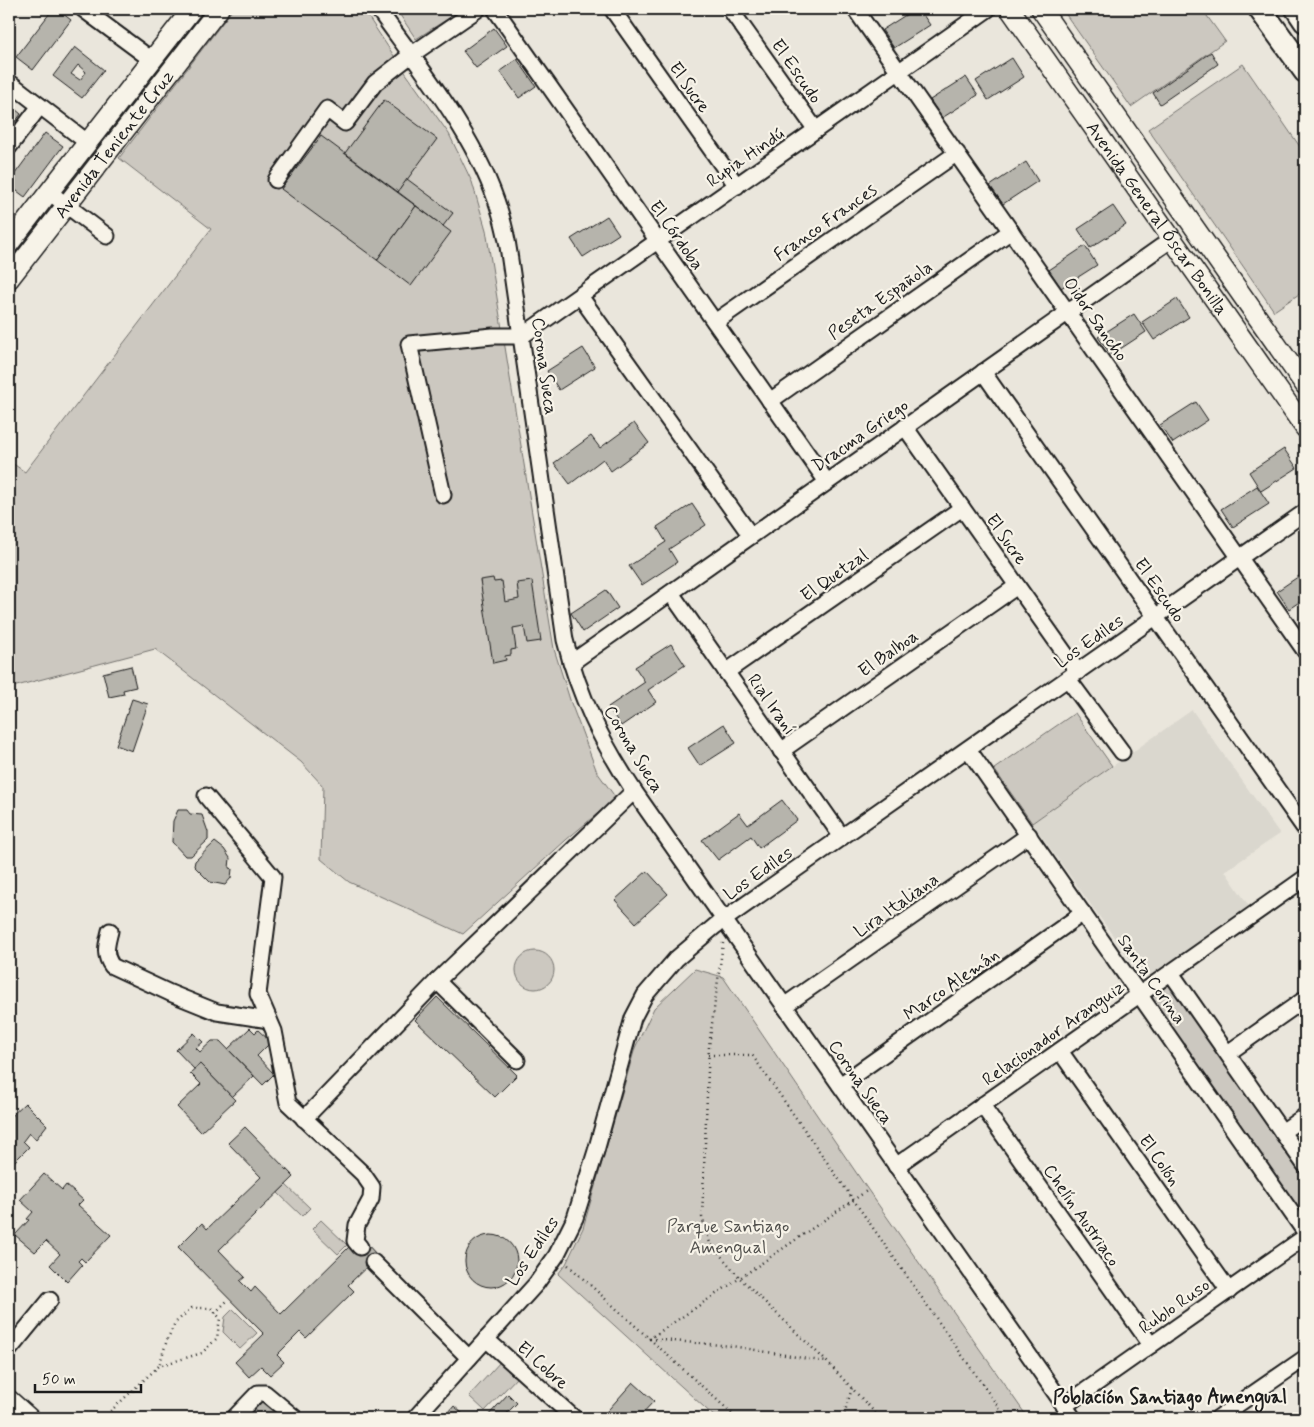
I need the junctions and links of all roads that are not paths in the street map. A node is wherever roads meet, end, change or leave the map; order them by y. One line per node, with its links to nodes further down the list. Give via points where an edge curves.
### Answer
1 (83, 9): 17 (street)
2 (192, 9): 17 (main road, Avenida Teniente Cruz)
3 (219, 9): 29 (main road, Avenida Teniente Cruz)
4 (378, 9): 16 (street, Corona Sueca)
5 (478, 9): 16 (street)
6 (495, 9): 33 (street, El Córdoba)
7 (612, 9): 27 (street, El Sucre)
8 (730, 9): 22 (street, El Escudo)
9 (855, 9): 18 (street, Oidor Sancho)
10 (988, 9): 18 (street, Rupia Hindú)
11 (1010, 9): 32 (main road, Avenida General Óscar Bonilla)
12 (1041, 9): 41 (main road, Avenida General Óscar Bonilla)
13 (1260, 9): 19 (highway)
14 (1297, 9): 15 (highway)
15 (1305, 21)
16 (411, 55): 26 (street, via 375,83 345,123 327,109); 39 (street, Corona Sueca, via 465,135 495,198 505,232)
17 (152, 60): 23 (main road, Avenida Teniente Cruz)
18 (899, 72): 22 (street, Rupia Hindú); 25 (street, Oidor Sancho)
19 (1305, 72)
20 (9, 82): 21 (street)
21 (40, 106): 23 (street); 24 (street)
22 (816, 130): 27 (street, Rupia Hindú)
23 (87, 142): 28 (main road, Avenida Teniente Cruz)
24 (9, 147)
25 (956, 153): 30 (street, Oidor Sancho); 38 (street, Franco Frances)
26 (276, 180)
27 (737, 186): 33 (street, Rupia Hindú)
28 (49, 192): 29 (street); 34 (main road, Avenida Teniente Cruz)
29 (67, 206): 31 (street); 35 (main road, Avenida Teniente Cruz)
30 (1011, 230): 37 (street, Oidor Sancho); 42 (street, Peseta Española)
31 (107, 236)
32 (1172, 239): 37 (street, Dracma Griego); 44 (main road, Avenida General Óscar Bonilla)
33 (658, 241): 36 (street, Rupia Hindú); 38 (street, El Córdoba)
34 (9, 244)
35 (9, 279)
36 (580, 296): 39 (street, Rupia Hindú); 49 (street)
37 (1068, 312): 40 (street, Dracma Griego); 50 (street, Oidor Sancho)
38 (715, 322): 42 (street, El Córdoba)
39 (522, 336): 46 (street, via 409,344); 55 (street, Corona Sueca, via 561,616)
40 (984, 372): 43 (street, Dracma Griego); 53 (street, El Escudo)
41 (1305, 385)
42 (770, 401): 45 (street, El Córdoba)
43 (905, 427): 45 (street, Dracma Griego); 47 (street, El Sucre)
44 (1305, 428)
45 (827, 482): 49 (street, Dracma Griego)
46 (443, 495)
47 (962, 508): 51 (street, El Sucre); 56 (street, El Quetzal)
48 (1305, 512): 50 (street, Los Ediles)
49 (751, 536): 52 (street, Dracma Griego)
50 (1240, 558): 53 (street, Los Ediles); 54 (street, Oidor Sancho)
51 (1017, 586): 57 (street, El Sucre); 59 (street, El Balboa)
52 (671, 593): 55 (street, Dracma Griego); 56 (street, Rial Iraní)
53 (1156, 617): 57 (street, Los Ediles); 63 (street, El Escudo)
54 (1305, 650)
55 (571, 663): 61 (street, Corona Sueca, via 595,725)
56 (726, 672): 59 (street, Rial Iraní)
57 (1073, 675): 58 (street, Los Ediles); 60 (street, El Sucre)
58 (968, 749): 64 (street, Santa Corina); 65 (street, Los Ediles)
59 (781, 751): 65 (street, Rial Iraní)
60 (1122, 752)
61 (634, 791): 68 (street, Corona Sueca); 71 (street)
62 (206, 796): 75 (street, via 273,877 258,994)
63 (1305, 829)
64 (1029, 835): 67 (street, Santa Corina); 74 (street, Lira Italiana)
65 (842, 838): 68 (street, Los Ediles)
66 (1305, 878): 70 (street, Relacionador Aranguiz)
67 (1083, 913): 72 (street, Santa Corina); 79 (street, Marco Alemán)
68 (724, 920): 74 (street, Corona Sueca); 92 (street, Los Ediles, via 676,959 632,1018 575,1218 556,1256 536,1284)
69 (110, 931): 75 (street, via 105,950 112,966 217,1012)
70 (1171, 973): 72 (street, Relacionador Aranguiz); 77 (street, Santa Corina)
71 (438, 981): 78 (street); 82 (street)
72 (1140, 994): 76 (street, Relacionador Aranguiz); 86 (street, Santa Corina)
73 (1305, 999): 77 (street)
74 (784, 1006): 79 (street, Corona Sueca)
75 (269, 1020): 82 (street, via 288,1103)
76 (1060, 1051): 80 (street, Relacionador Aranguiz); 90 (street, El Colón)
77 (1228, 1053): 83 (street, Santa Corina)
78 (517, 1060)
79 (840, 1085): 85 (street, Corona Sueca)
80 (982, 1105): 85 (street, Relacionador Aranguiz); 93 (street, Chelín Austriaco)
81 (1305, 1116): 83 (street)
82 (304, 1119): 88 (street, via 363,1174 372,1187 371,1199 357,1225 355,1242)
83 (1282, 1132): 84 (street, Santa Corina)
84 (1305, 1165)
85 (896, 1166): 98 (street, Corona Sueca)
86 (1305, 1232)
87 (1305, 1237): 90 (street, Rublo Ruso)
88 (360, 1247)
89 (372, 1262): 95 (street)
90 (1229, 1291): 93 (street, Rublo Ruso)
91 (50, 1300): 94 (street)
92 (486, 1339): 95 (street, Los Ediles); 99 (street, El Cobre)
93 (1151, 1345): 98 (street, Rublo Ruso)
94 (9, 1350)
95 (469, 1358): 103 (street, Los Ediles)
96 (1305, 1358): 104 (street)
97 (9, 1400): 100 (main road)
98 (1069, 1412)
99 (565, 1415)
100 (29, 1418)
101 (234, 1418): 102 (street, via 258,1394 266,1393)
102 (295, 1418)
103 (415, 1418)
104 (1218, 1418)

